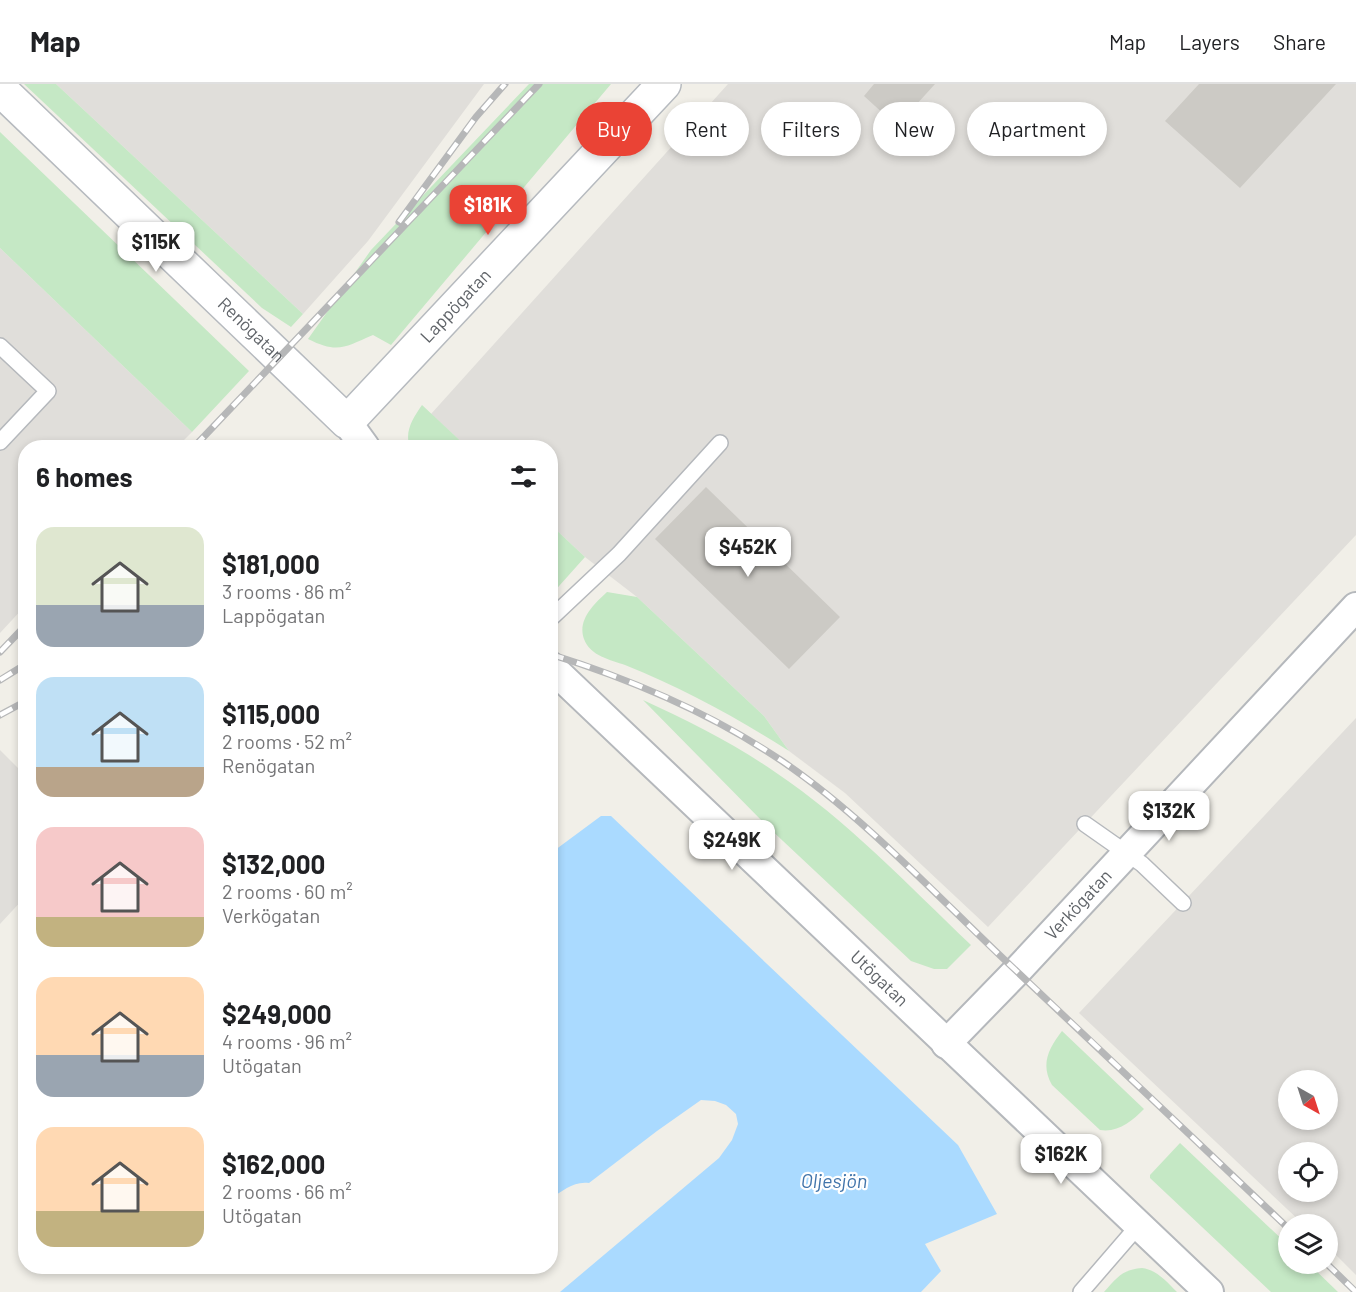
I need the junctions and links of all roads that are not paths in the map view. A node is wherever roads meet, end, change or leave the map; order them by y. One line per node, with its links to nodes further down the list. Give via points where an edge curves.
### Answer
1 (664, 84): 4 (street, Lappögatan)
2 (0, 89): 4 (street, Renögatan)
3 (0, 346): 5 (lane, via 48,391)
4 (356, 434)
5 (0, 442)
6 (720, 443): 8 (lane, via 619,554)
7 (1356, 607): 11 (street, Verkögatan)
8 (558, 612)
9 (558, 674): 13 (street, Utögatan)
10 (1084, 824): 11 (lane)
11 (1126, 854): 12 (lane); 13 (street, Verkögatan)
12 (1183, 903)
13 (946, 1044): 14 (street, Utögatan)
14 (1138, 1226): 15 (lane); 16 (street, Utögatan)
15 (1081, 1292)
16 (1209, 1292)

